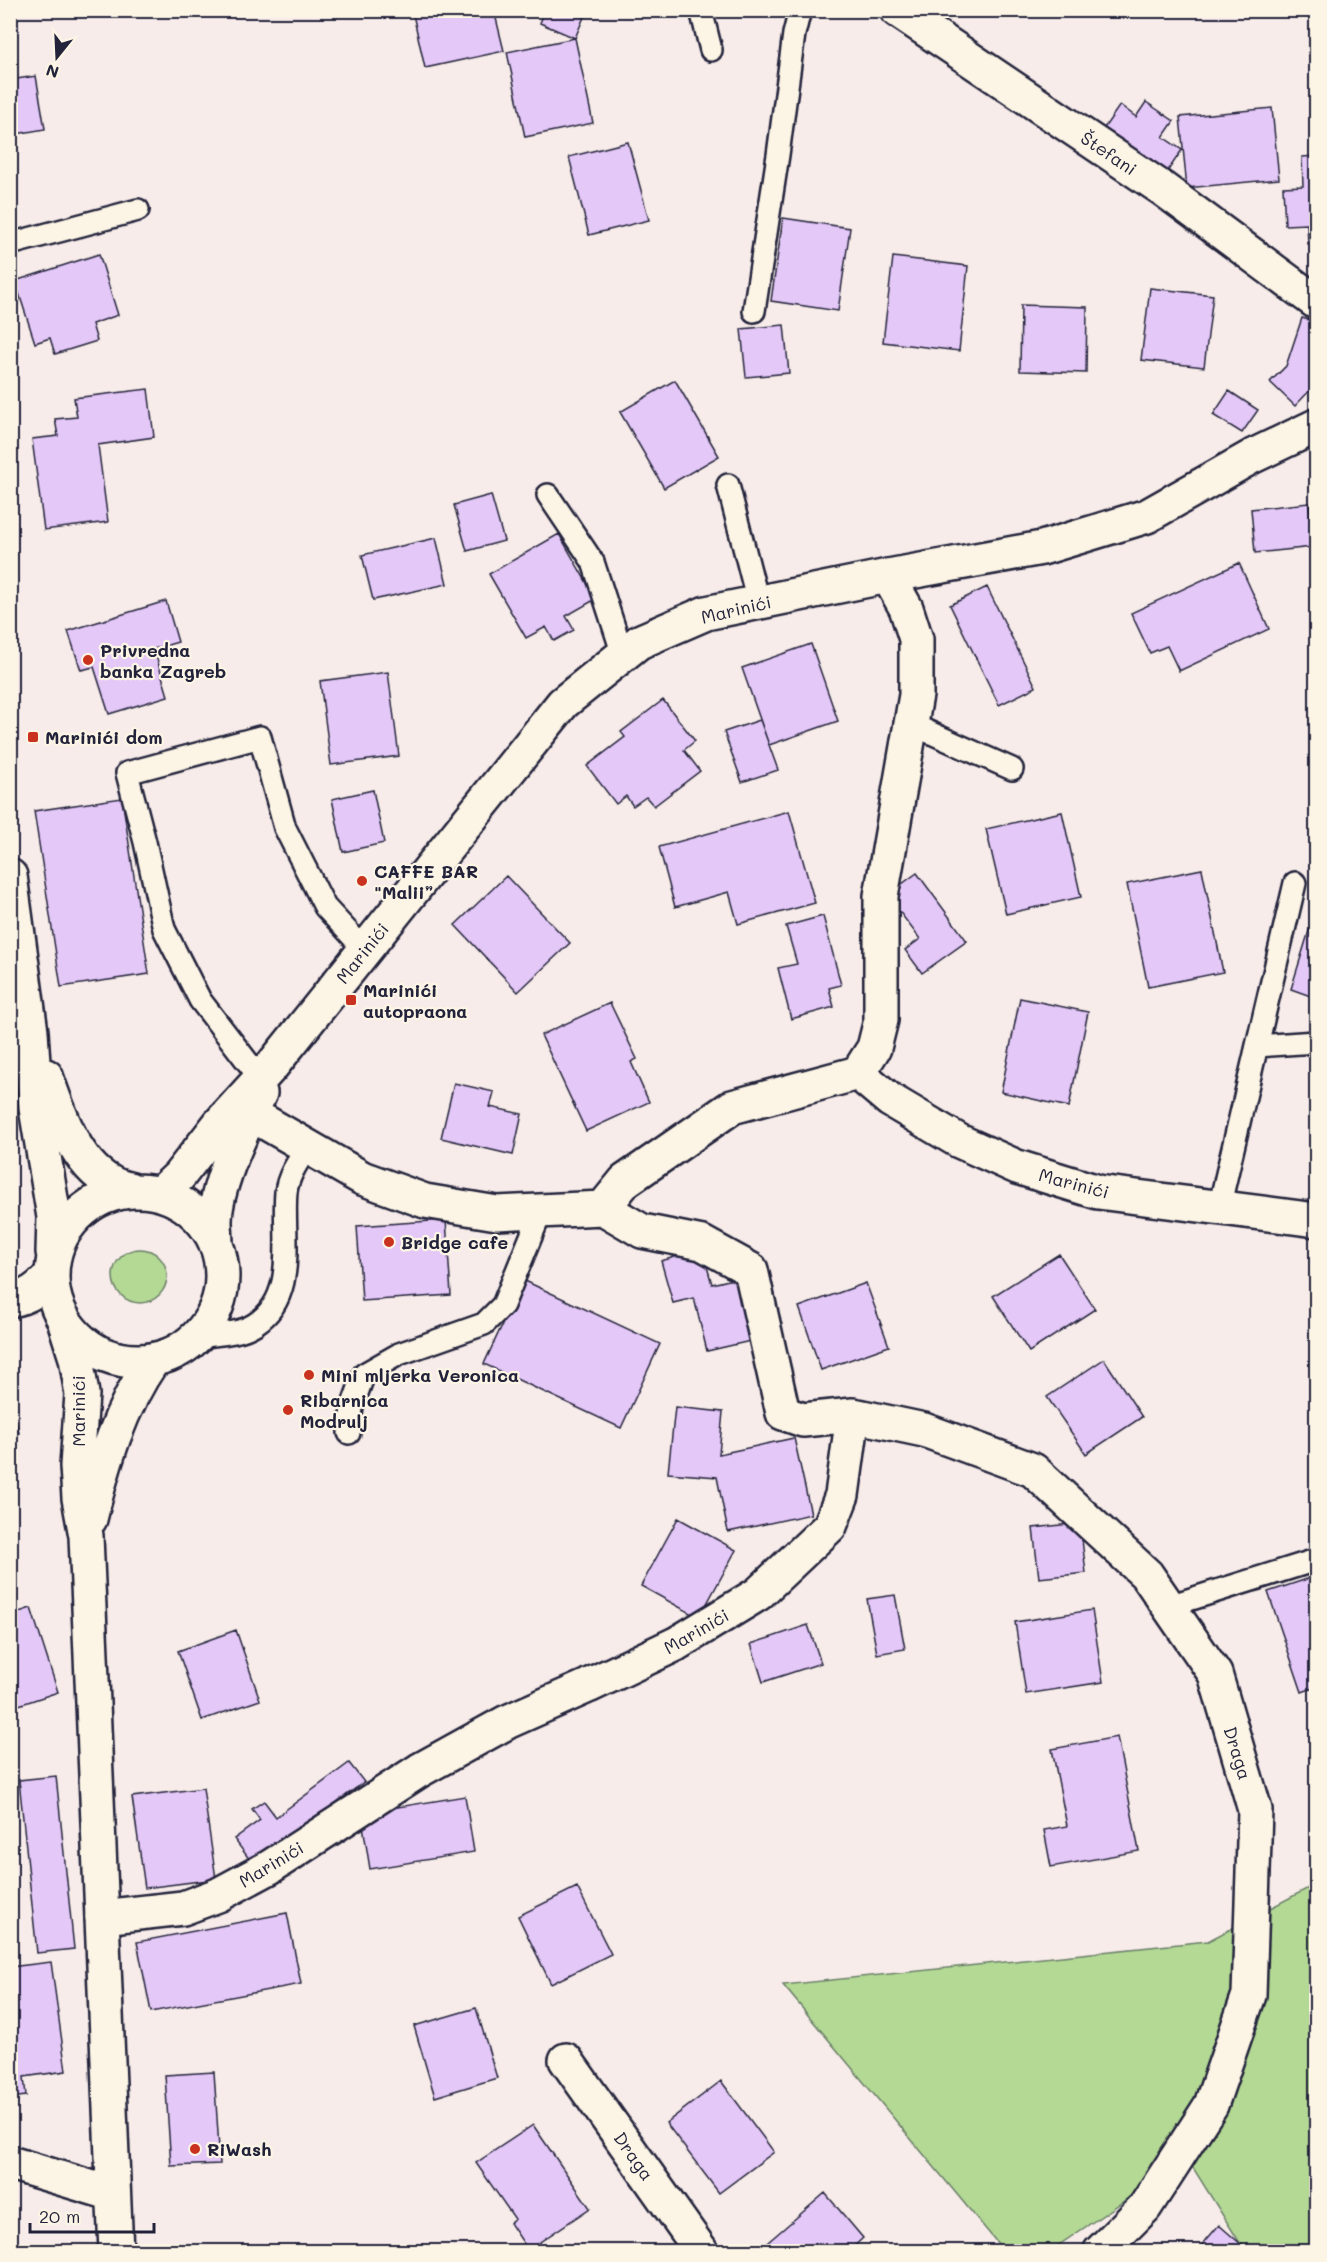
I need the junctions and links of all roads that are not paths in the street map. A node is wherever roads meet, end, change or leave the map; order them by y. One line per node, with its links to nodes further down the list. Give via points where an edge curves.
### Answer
1 (701, 10): 4 (lane)
2 (800, 10): 8 (lane)
3 (897, 10): 7 (street, Štefani, via 1163,189)
4 (711, 50)
5 (138, 210): 6 (lane)
6 (10, 244)
7 (1317, 302)
8 (754, 311)
9 (1317, 426): 12 (street, via 1253,456 1147,516 1042,548)
10 (728, 485): 13 (lane)
11 (548, 495): 14 (lane, via 593,562)
12 (888, 576): 13 (street, Marinići); 15 (street, via 906,608 916,639 916,694)
13 (758, 603): 14 (street, Marinići, via 706,613 639,642)
14 (623, 655): 19 (street, Marinići, via 563,703)
15 (911, 724): 16 (lane); 24 (street, via 881,896 881,1020 874,1048)
16 (1012, 769)
17 (10, 876): 20 (street, Marinići)
18 (1295, 883): 22 (lane)
19 (365, 950): 23 (street, Marinići); 23 (lane, via 325,907 285,828 260,737 127,773 164,929 200,1000)
20 (32, 1032): 27 (street, Marinići, via 60,1115 89,1165 109,1182); 33 (street, Marinići, via 36,1108 54,1216)
21 (1317, 1042): 22 (lane)
22 (1257, 1046): 29 (lane)
23 (266, 1072): 25 (street, Marinići); 27 (street, Marinići, via 179,1176)
24 (858, 1073): 28 (street, via 732,1107 625,1181); 29 (street, Marinići, via 890,1100 959,1141 1017,1167 1098,1192)
25 (250, 1114): 26 (street); 32 (street, Marinići, via 219,1195)
26 (308, 1146): 30 (street, via 362,1178 425,1201 497,1213); 36 (lane, via 293,1169 286,1190 286,1272 273,1305 255,1324 238,1331)
27 (146, 1192): 32 (street, Marinići, via 184,1204 203,1222); 33 (street, Marinići, via 104,1197 80,1212 62,1234)
28 (603, 1208): 30 (street); 38 (street, via 642,1231 702,1243 750,1270 783,1413 803,1420)
29 (1219, 1208): 31 (street, Marinići)
30 (541, 1212): 39 (lane, via 503,1305 484,1324 399,1354 364,1374 352,1407)
31 (1317, 1220)
32 (216, 1245): 36 (street, Marinići, via 222,1268 220,1293 212,1317)
33 (52, 1268): 34 (street, via 38,1290); 35 (street, Marinići, via 54,1300)
34 (10, 1300)
35 (65, 1323): 37 (street, Marinići, via 82,1341 104,1354 128,1361); 40 (street, Marinići, via 82,1394 77,1466)
36 (196, 1337): 37 (street, Marinići, via 176,1352)
37 (153, 1360): 40 (street, Marinići, via 119,1420 102,1468)
38 (853, 1415): 42 (street, Draga, via 924,1430 1033,1470 1147,1575); 43 (street, Marinići, via 842,1495 830,1526 758,1594 676,1644 507,1722 420,1770 270,1867 218,1895 183,1908)
39 (349, 1432)
40 (86, 1536): 43 (street, Marinići)
41 (1317, 1560): 42 (lane)
42 (1169, 1606): 49 (street, Draga, via 1215,1674 1255,1810 1249,1995 1211,2105 1145,2207)
43 (102, 1917): 46 (street, Marinići)
44 (566, 2060): 48 (street, Draga)
45 (10, 2163): 46 (street)
46 (113, 2194): 47 (street, Marinići)
47 (116, 2252)
48 (702, 2252)
49 (1100, 2252)

